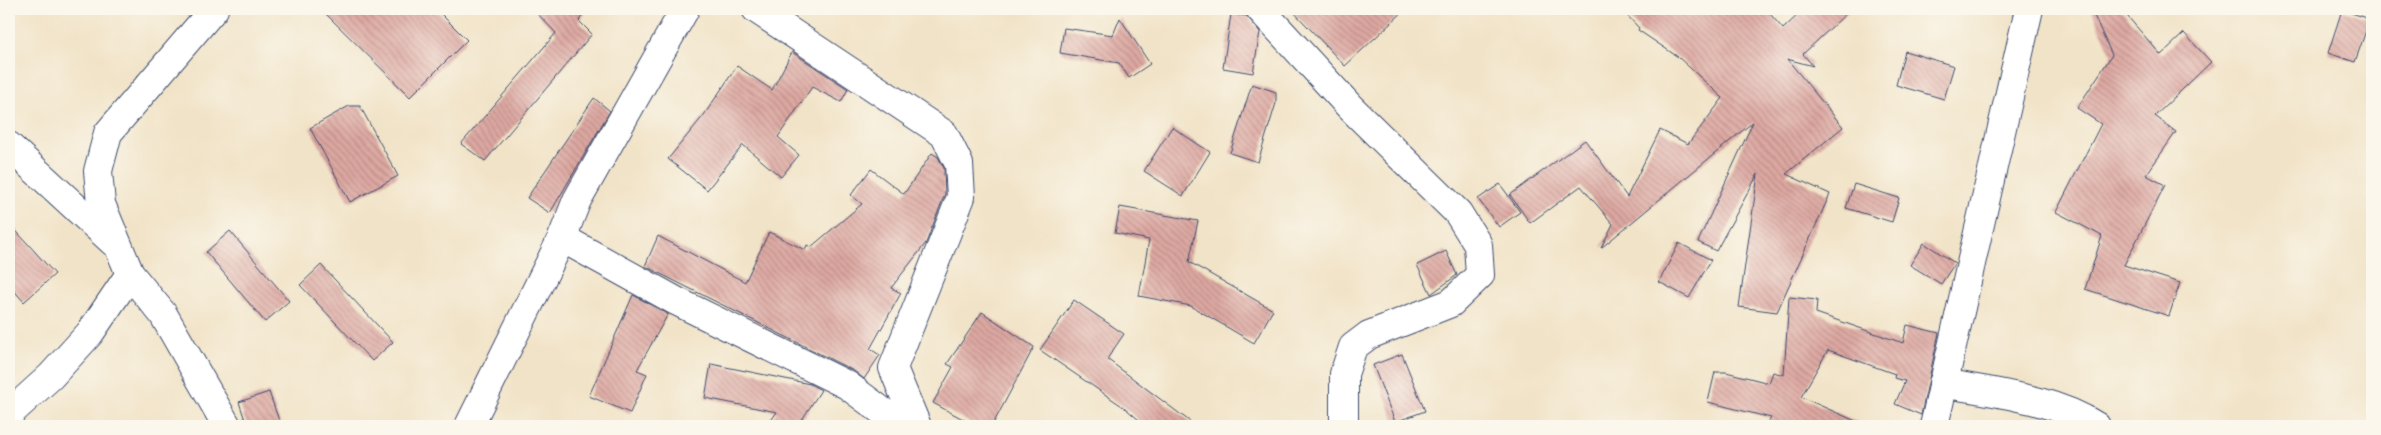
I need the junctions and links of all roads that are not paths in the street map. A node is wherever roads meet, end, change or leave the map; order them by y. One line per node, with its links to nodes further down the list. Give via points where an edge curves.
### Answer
1 (214, 9): 8 (street, via 108,133 98,171 101,204)
2 (685, 9): 7 (street, via 577,200)
3 (756, 9): 15 (street, via 944,134 959,164 961,197 893,368)
4 (1260, 9): 16 (street, via 1350,107 1458,212 1478,245 1480,275 1451,302 1369,334 1353,346 1344,374)
5 (2029, 9): 10 (street)
6 (9, 146): 8 (street)
7 (562, 238): 13 (street); 14 (street, via 676,301 847,385)
8 (119, 248): 9 (street)
9 (130, 274): 11 (street, via 90,333); 12 (street, via 163,314)
10 (1943, 383): 17 (street); 18 (street, via 2033,401 2081,417)
11 (9, 414)
12 (227, 426)
13 (469, 426)
14 (902, 426)
15 (917, 426)
16 (1343, 426)
17 (1934, 426)
18 (2096, 426)

